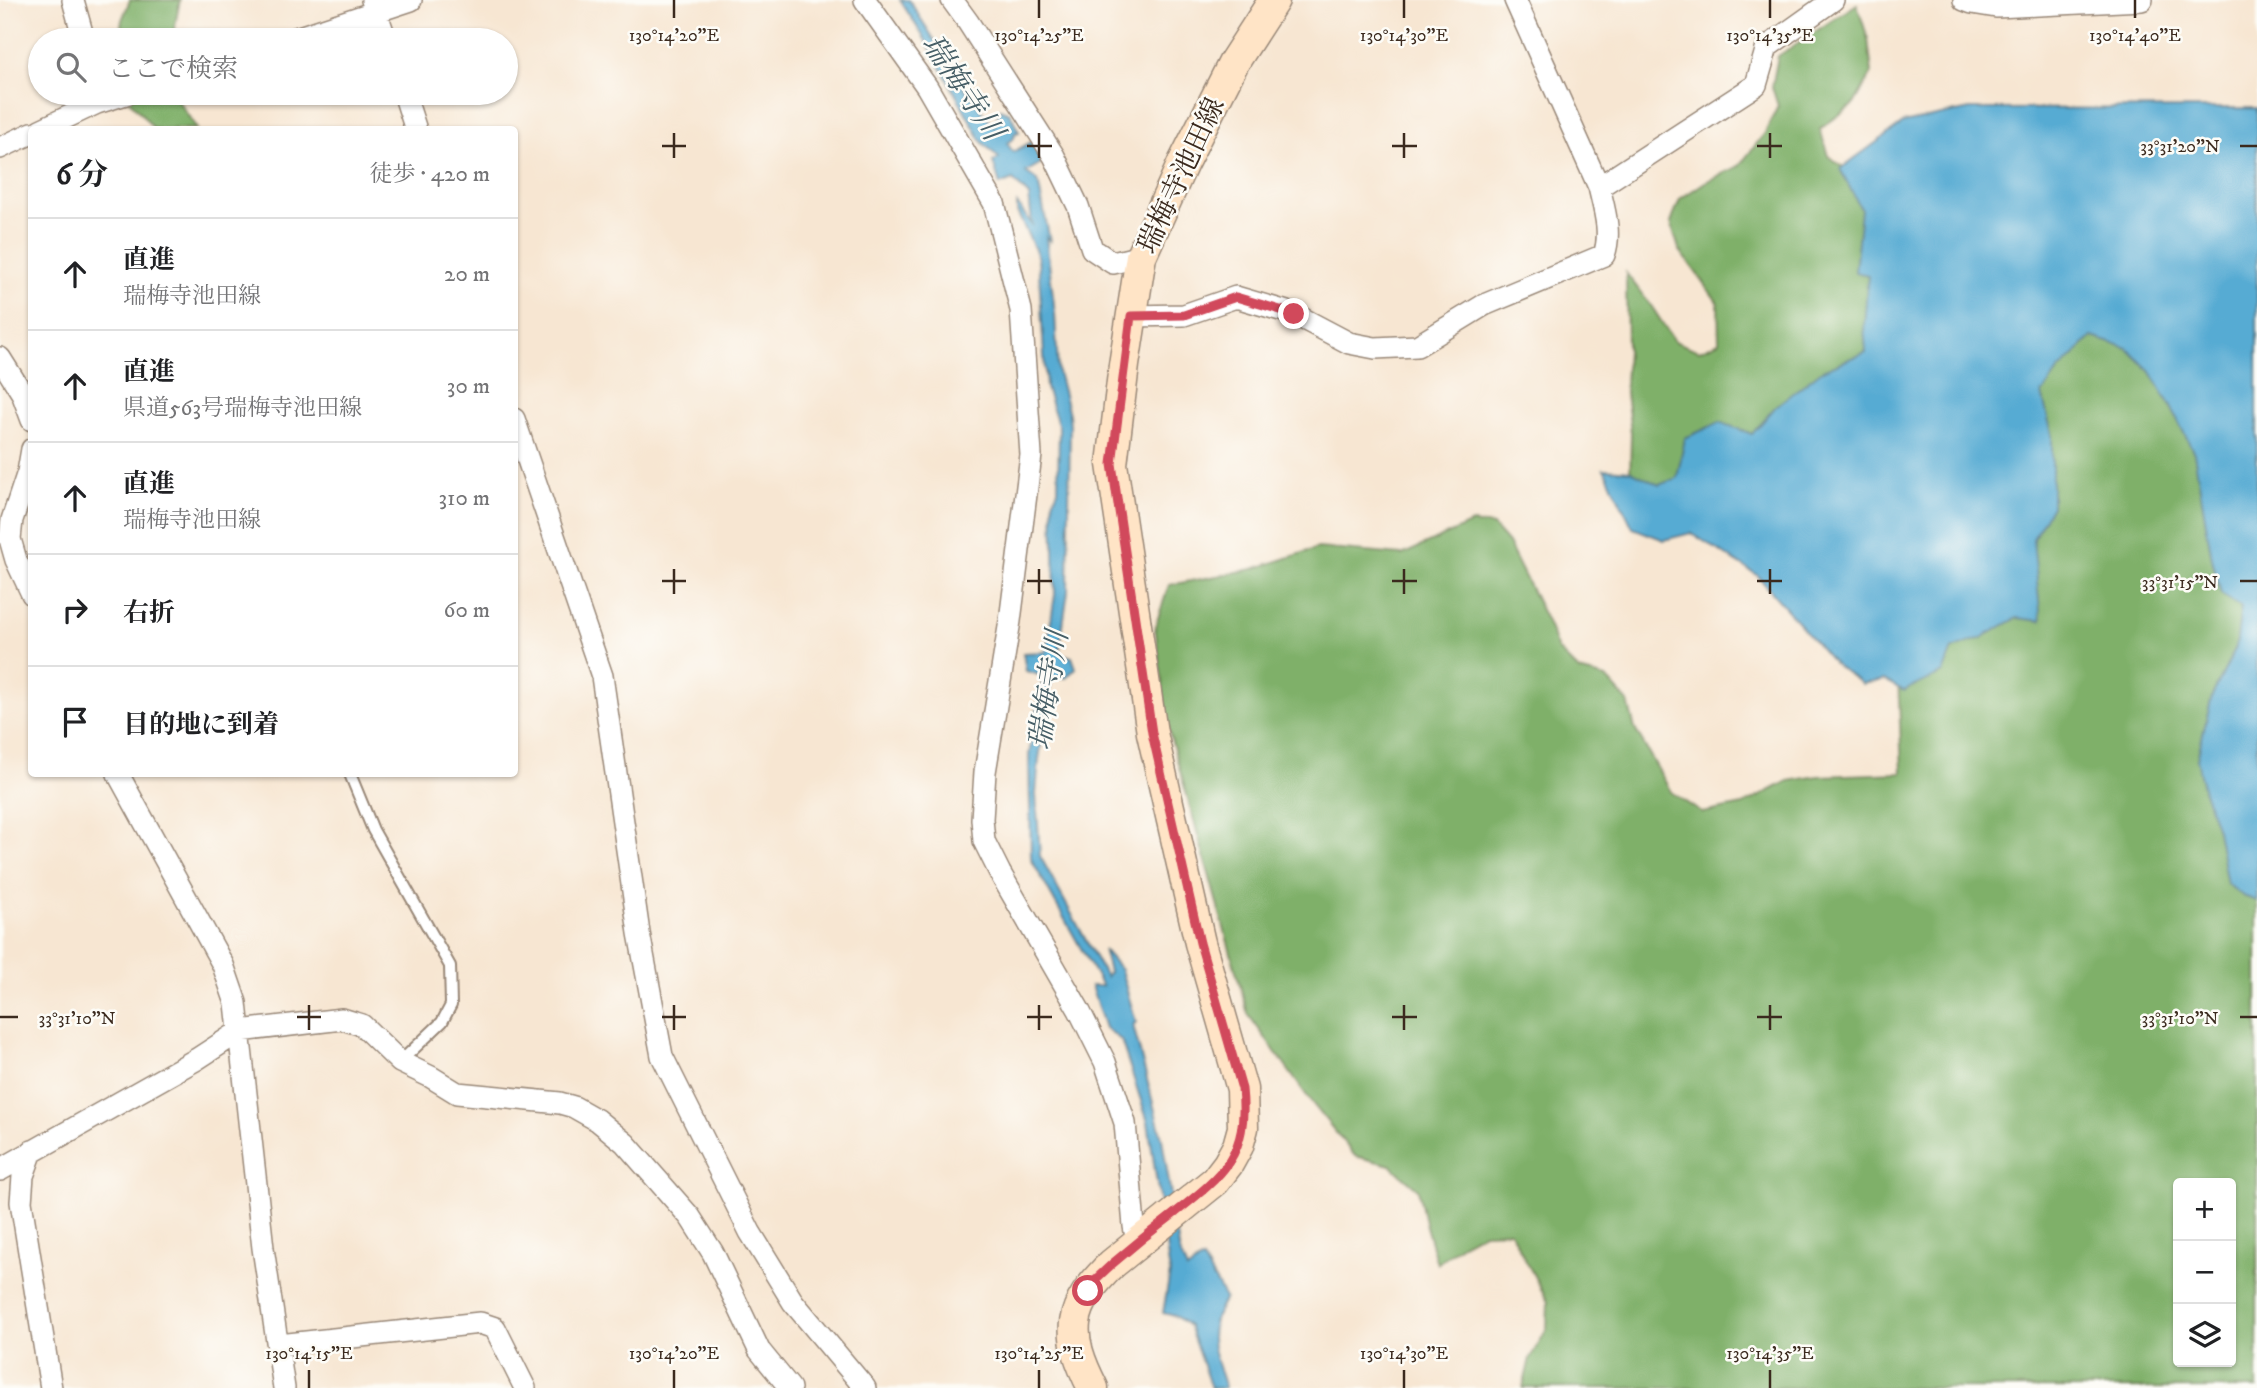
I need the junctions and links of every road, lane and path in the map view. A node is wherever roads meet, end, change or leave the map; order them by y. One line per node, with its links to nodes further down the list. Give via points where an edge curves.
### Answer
1 (73, 0): 11 (street)
2 (411, 0): 10 (street)
3 (864, 0): 34 (street, via 927,87 994,203 1021,310 1031,455 985,772 984,841 1105,1062 1125,1123)
4 (952, 0): 21 (street, via 1054,156 1092,249 1113,263)
5 (1274, 0): 21 (main road, 瑞梅寺池田線, via 1234,62)
6 (1514, 0): 20 (street)
7 (1833, 0): 20 (street, via 1767,47 1756,85)
8 (1964, 0): 9 (street, via 1996,7)
9 (2142, 0)
10 (374, 6): 12 (street); 13 (street)
11 (80, 28)
12 (320, 28)
13 (382, 28)
14 (84, 105): 16 (street)
15 (408, 105): 17 (street)
16 (47, 126)
17 (415, 126)
18 (28, 135): 19 (street)
19 (0, 148)
20 (1599, 187): 22 (street, via 1606,215 1604,254 1485,305 1417,345 1375,348 1349,343 1294,314 1236,297 1184,315)
21 (1141, 256): 22 (main road, 瑞梅寺池田線)
22 (1131, 316): 34 (main road, 瑞梅寺池田線, via 1112,464 1152,733 1244,1108 1238,1146 1215,1181)
23 (0, 358): 24 (street)
24 (28, 409)
25 (518, 431): 40 (street, via 602,676 639,933 662,1056 750,1232 793,1302)
26 (28, 475): 27 (street, via 10,539)
27 (28, 586)
28 (119, 777): 30 (street, via 223,965)
29 (351, 777): 31 (lane, via 373,830 450,966 451,1005 442,1022)
30 (240, 1031): 31 (street, via 342,1019 362,1026); 32 (street); 35 (street, via 263,1248)
31 (400, 1062): 39 (street, via 457,1093 574,1107 625,1143 691,1217 759,1350)
32 (32, 1151): 33 (street); 36 (street, via 23,1176 21,1202)
33 (0, 1170)
34 (1138, 1242): 41 (main road, via 1097,1278 1079,1305 1074,1340)
35 (279, 1345): 37 (street); 38 (street, via 480,1323 495,1328)
36 (51, 1388)
37 (284, 1388)
38 (525, 1388)
39 (790, 1388)
40 (865, 1388)
41 (1093, 1388)

